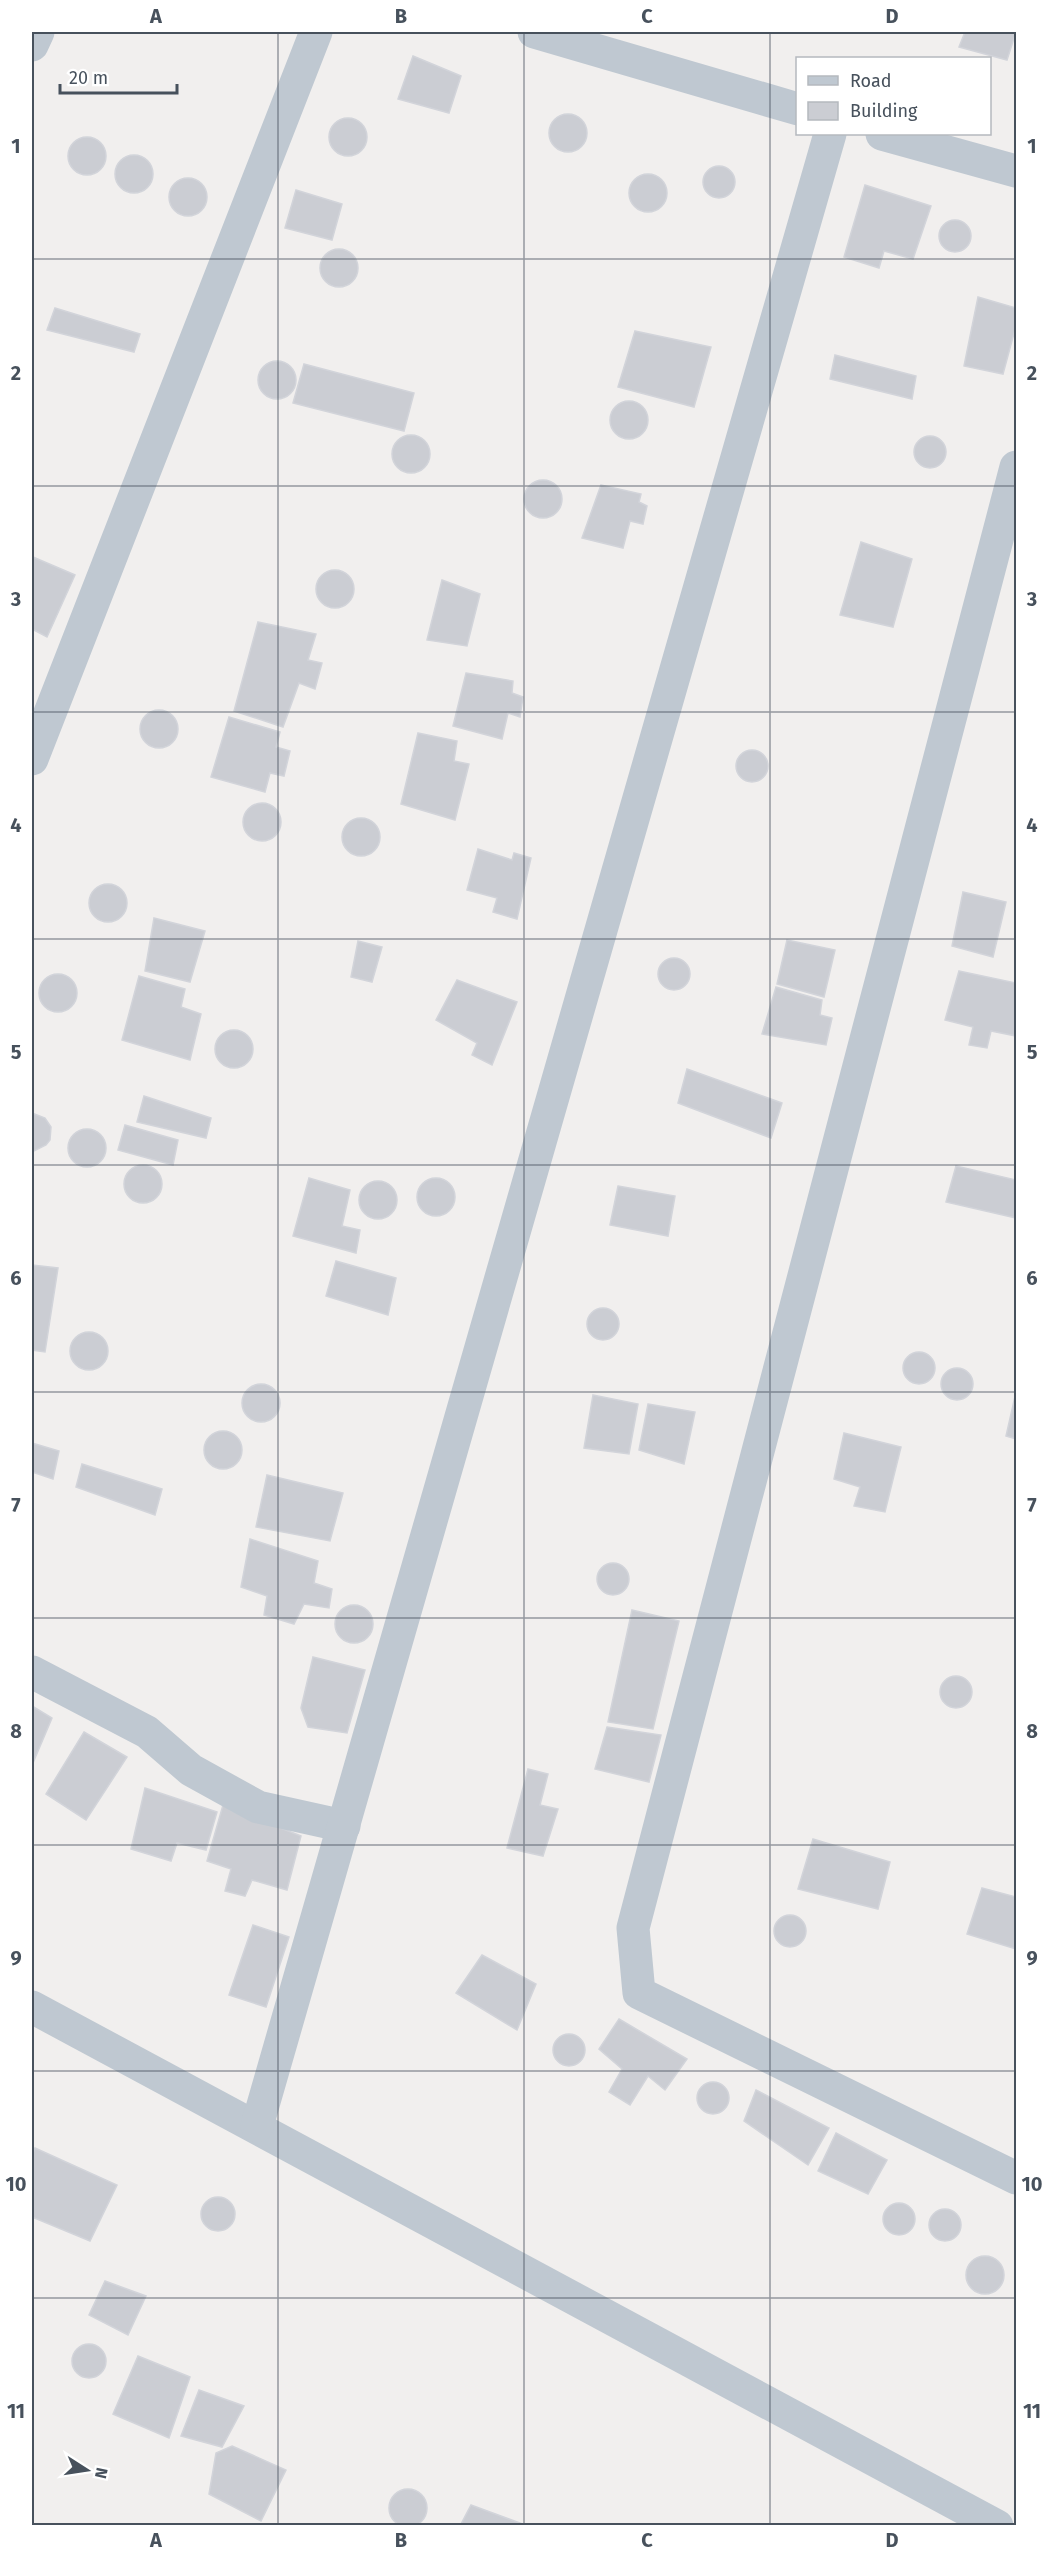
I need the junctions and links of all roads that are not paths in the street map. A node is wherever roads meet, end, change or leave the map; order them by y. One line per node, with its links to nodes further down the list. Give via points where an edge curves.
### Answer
1 (38, 32): 4 (street)
2 (316, 32): 10 (street)
3 (534, 32): 5 (street)
4 (32, 45)
5 (796, 108)
6 (830, 135): 12 (street)
7 (886, 135): 8 (street)
8 (1017, 171)
9 (1017, 467): 15 (street, via 633,1928 639,1993)
10 (32, 759)
11 (32, 1671): 12 (street, via 147,1732 191,1770 258,1807)
12 (344, 1826): 14 (street)
13 (32, 2007): 14 (street)
14 (257, 2126): 16 (street)
15 (1017, 2178)
16 (997, 2526)

